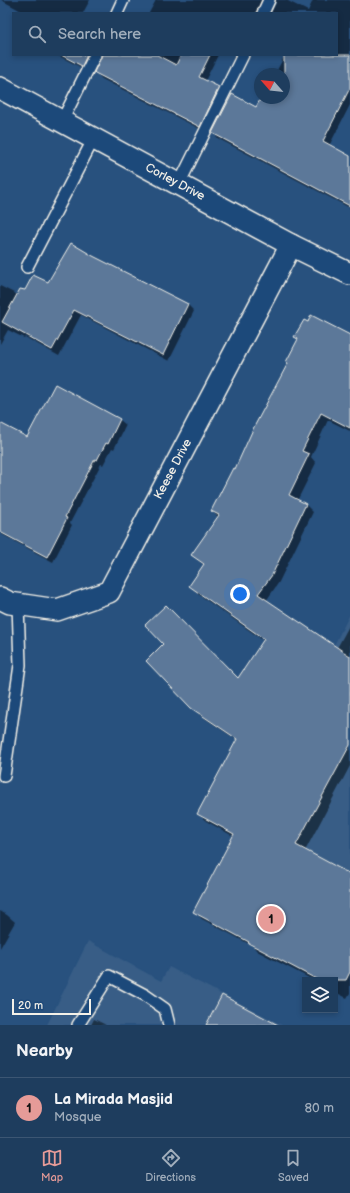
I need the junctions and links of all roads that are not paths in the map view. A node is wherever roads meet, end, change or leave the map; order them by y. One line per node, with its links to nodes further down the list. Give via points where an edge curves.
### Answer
1 (123, 0): 3 (lane)
2 (269, 0): 4 (lane)
3 (117, 12)
4 (263, 12)
5 (94, 56): 8 (lane)
6 (243, 56): 10 (lane)
7 (0, 88): 8 (street, Corley Drive)
8 (62, 121): 9 (street, Corley Drive)
9 (94, 138): 10 (street, Corley Drive); 12 (lane)
10 (179, 184): 11 (street, Corley Drive)
11 (291, 245): 13 (street, Corley Drive); 14 (street, Keese Drive, via 109,592 57,610)
12 (26, 267)
13 (350, 274)
14 (9, 601): 15 (lane, via 20,665)
15 (4, 776)
16 (78, 1025): 17 (lane, via 109,976 165,1009)
17 (169, 1025)

